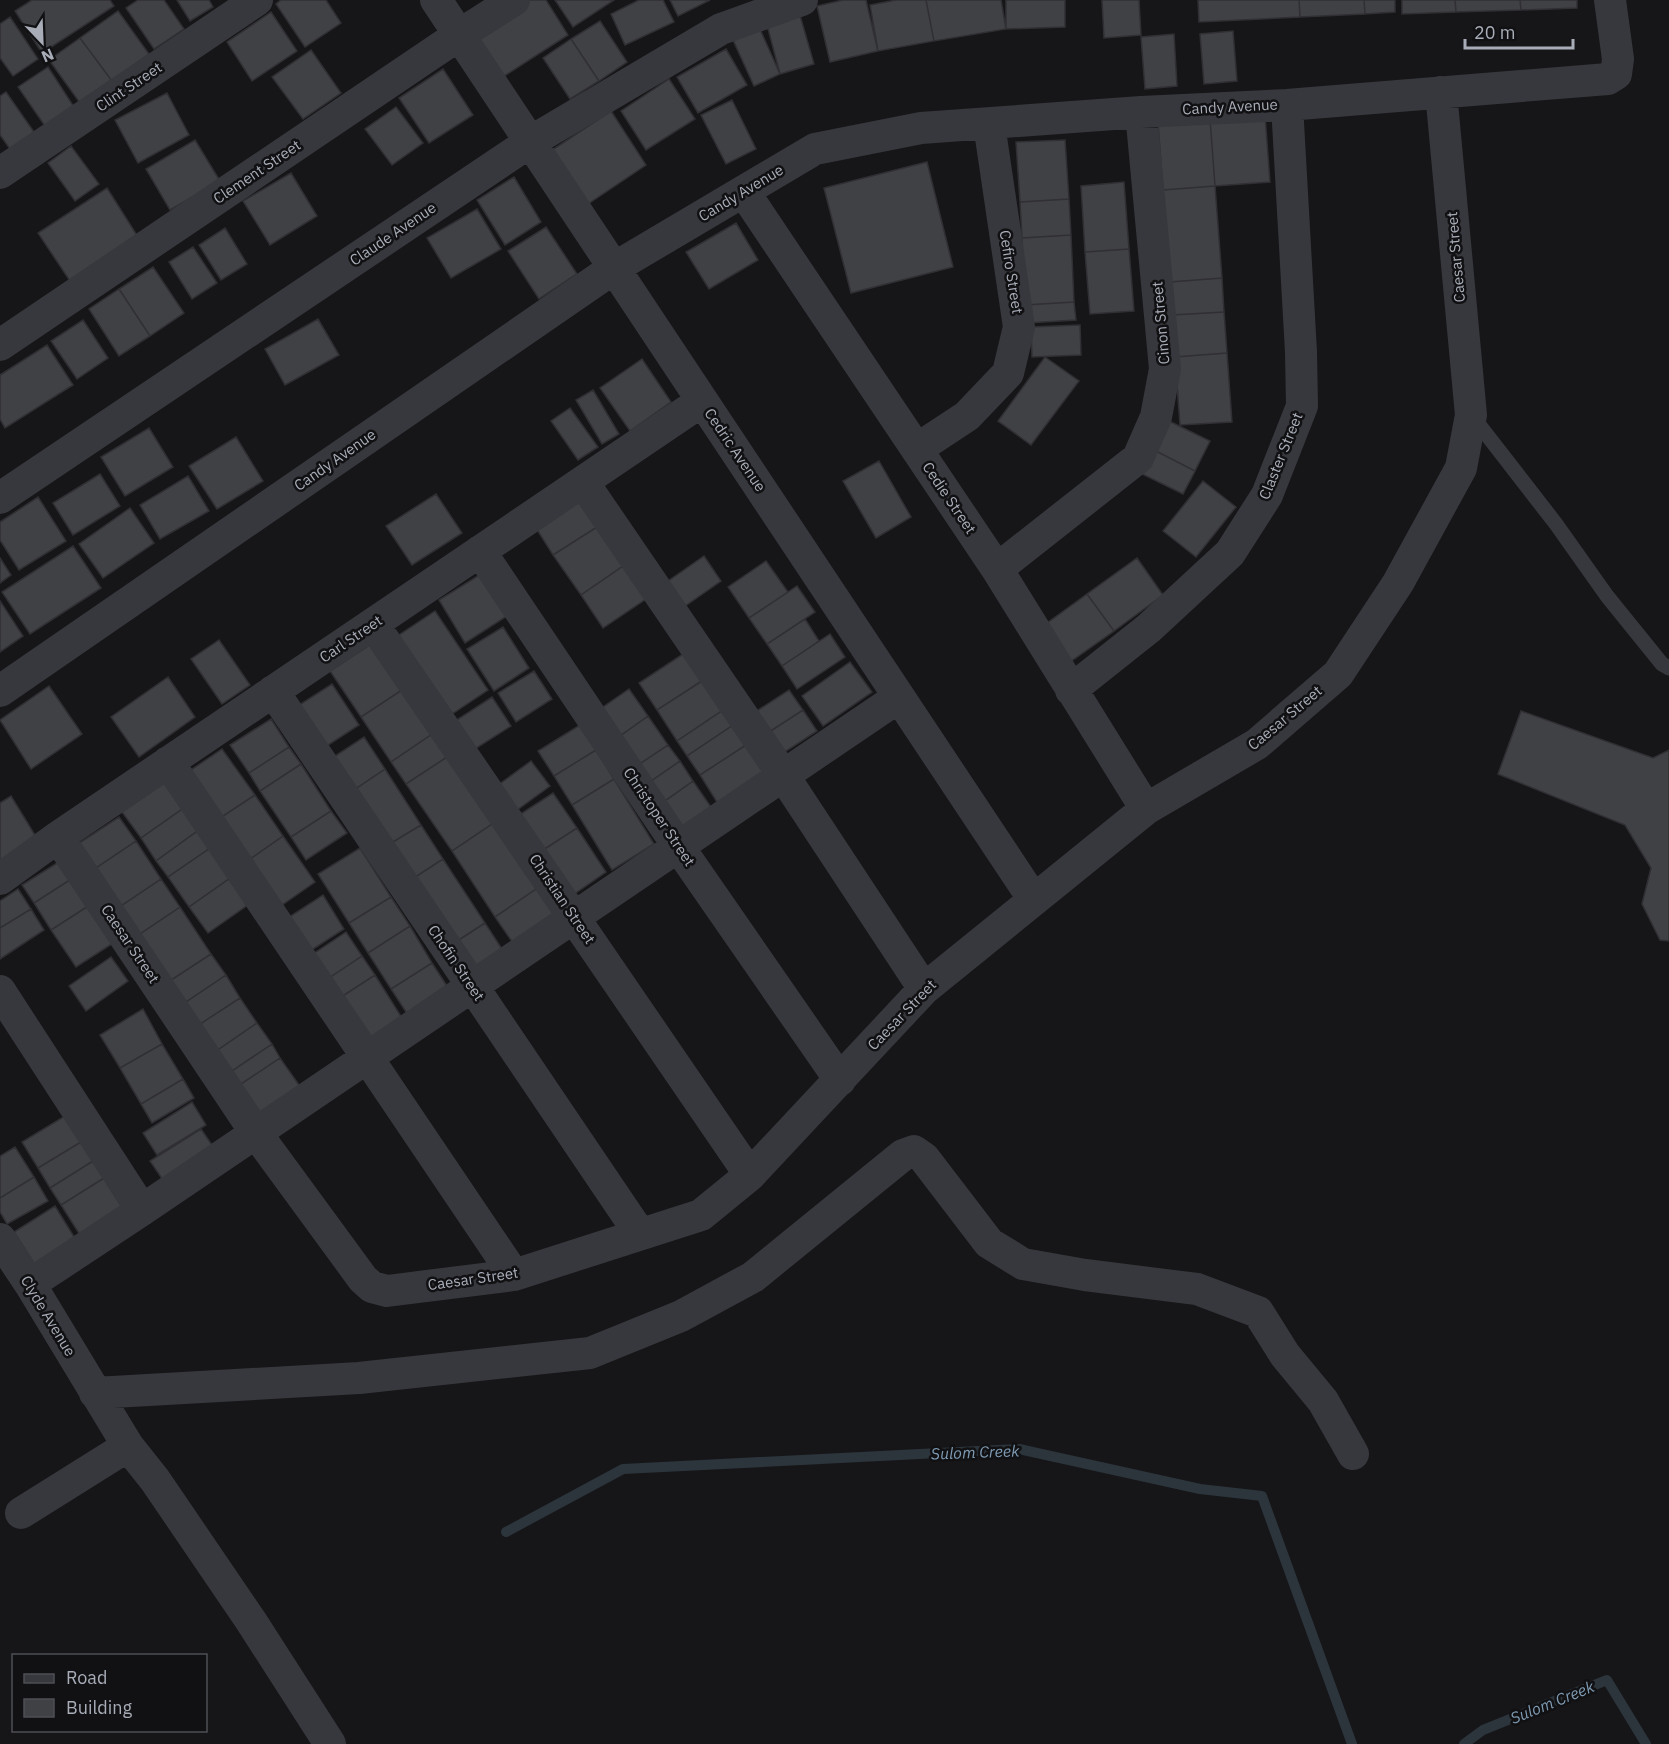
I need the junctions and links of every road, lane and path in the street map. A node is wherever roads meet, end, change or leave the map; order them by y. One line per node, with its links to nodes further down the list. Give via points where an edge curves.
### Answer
1 (257, 0): 12 (street, Clint Street)
2 (436, 0): 6 (street, Cedric Avenue)
3 (514, 0): 6 (street, Clement Street)
4 (802, 0): 11 (street, Claude Avenue, via 721,29)
5 (1610, 0): 7 (street, Candy Avenue, via 1618,59 1616,74 1608,80)
6 (459, 35): 11 (street, Cedric Avenue); 15 (street, Clement Street)
7 (1441, 92): 8 (street, Candy Avenue); 17 (street, Caesar Street)
8 (1287, 105): 9 (street, Candy Avenue); 25 (street, Claster Street, via 1302,406 1267,495 1230,553 1149,627)
9 (1141, 112): 10 (street, Candy Avenue); 22 (street, Cinon Street, via 1165,369 1156,417 1138,458)
10 (989, 124): 13 (street, Candy Avenue, via 921,128 815,149); 18 (street, Cefiro Street, via 1019,327 1008,373 966,416)
11 (530, 142): 14 (street, Cedric Avenue); 20 (street, Claude Avenue)
12 (0, 173)
13 (744, 192): 14 (street, Candy Avenue); 18 (street, Cedie Street)
14 (614, 268): 16 (street, Cedric Avenue); 26 (street, Candy Avenue)
15 (0, 345)
16 (702, 401): 19 (street, Carl Street); 28 (street, Cedric Avenue)
17 (1471, 415): 24 (lane, via 1607,596); 31 (street, Caesar Street, via 1461,468 1398,583 1338,674 1257,744)
18 (917, 449): 22 (street, Cedie Street)
19 (583, 482): 21 (street, Carl Street); 30 (street)
20 (0, 498)
21 (480, 551): 23 (street, Carl Street); 33 (street, Christoper Street)
22 (997, 569): 25 (street, Cedie Street)
23 (373, 624): 27 (street, Carl Street); 36 (street, Christian Street)
24 (1669, 668)
25 (1071, 690): 31 (street, Cedie Street)
26 (0, 691)
27 (273, 691): 29 (street, Carl Street); 37 (street, Chofin Street)
28 (899, 697): 30 (street); 35 (street, Cedric Avenue)
29 (168, 762): 32 (street, Carl Street); 40 (street)
30 (783, 775): 33 (street); 38 (street)
31 (1146, 809): 35 (street, Caesar Street)
32 (58, 837): 34 (street, Carl Street); 42 (street, Caesar Street)
33 (678, 846): 36 (street); 41 (street, Christoper Street)
34 (0, 879)
35 (1034, 900): 38 (street, Caesar Street)
36 (575, 916): 37 (street); 43 (street, Christian Street)
37 (471, 986): 40 (street); 45 (street, Chofin Street)
38 (924, 989): 41 (street, Caesar Street)
39 (0, 991): 44 (street)
40 (366, 1058): 42 (street); 47 (street)
41 (840, 1080): 43 (street, Caesar Street)
42 (256, 1132): 44 (street); 47 (street, Caesar Street, via 372,1287 387,1291)
43 (750, 1175): 45 (street, Caesar Street, via 701,1215)
44 (142, 1210): 48 (street)
45 (640, 1234): 47 (street, Caesar Street)
46 (0, 1239): 48 (street, Clyde Avenue)
47 (514, 1275)
48 (30, 1284): 49 (street, Clyde Avenue)
49 (95, 1393): 50 (street, Clyde Avenue); 51 (street, via 359,1378 590,1353 681,1316 753,1276 903,1155 914,1151 924,1158 990,1243 1023,1264 1197,1289 1258,1312 1285,1355 1323,1401)
50 (128, 1446): 52 (street); 53 (street, Clyde Avenue, via 155,1480)
51 (1353, 1454)
52 (21, 1513)
53 (330, 1744)

